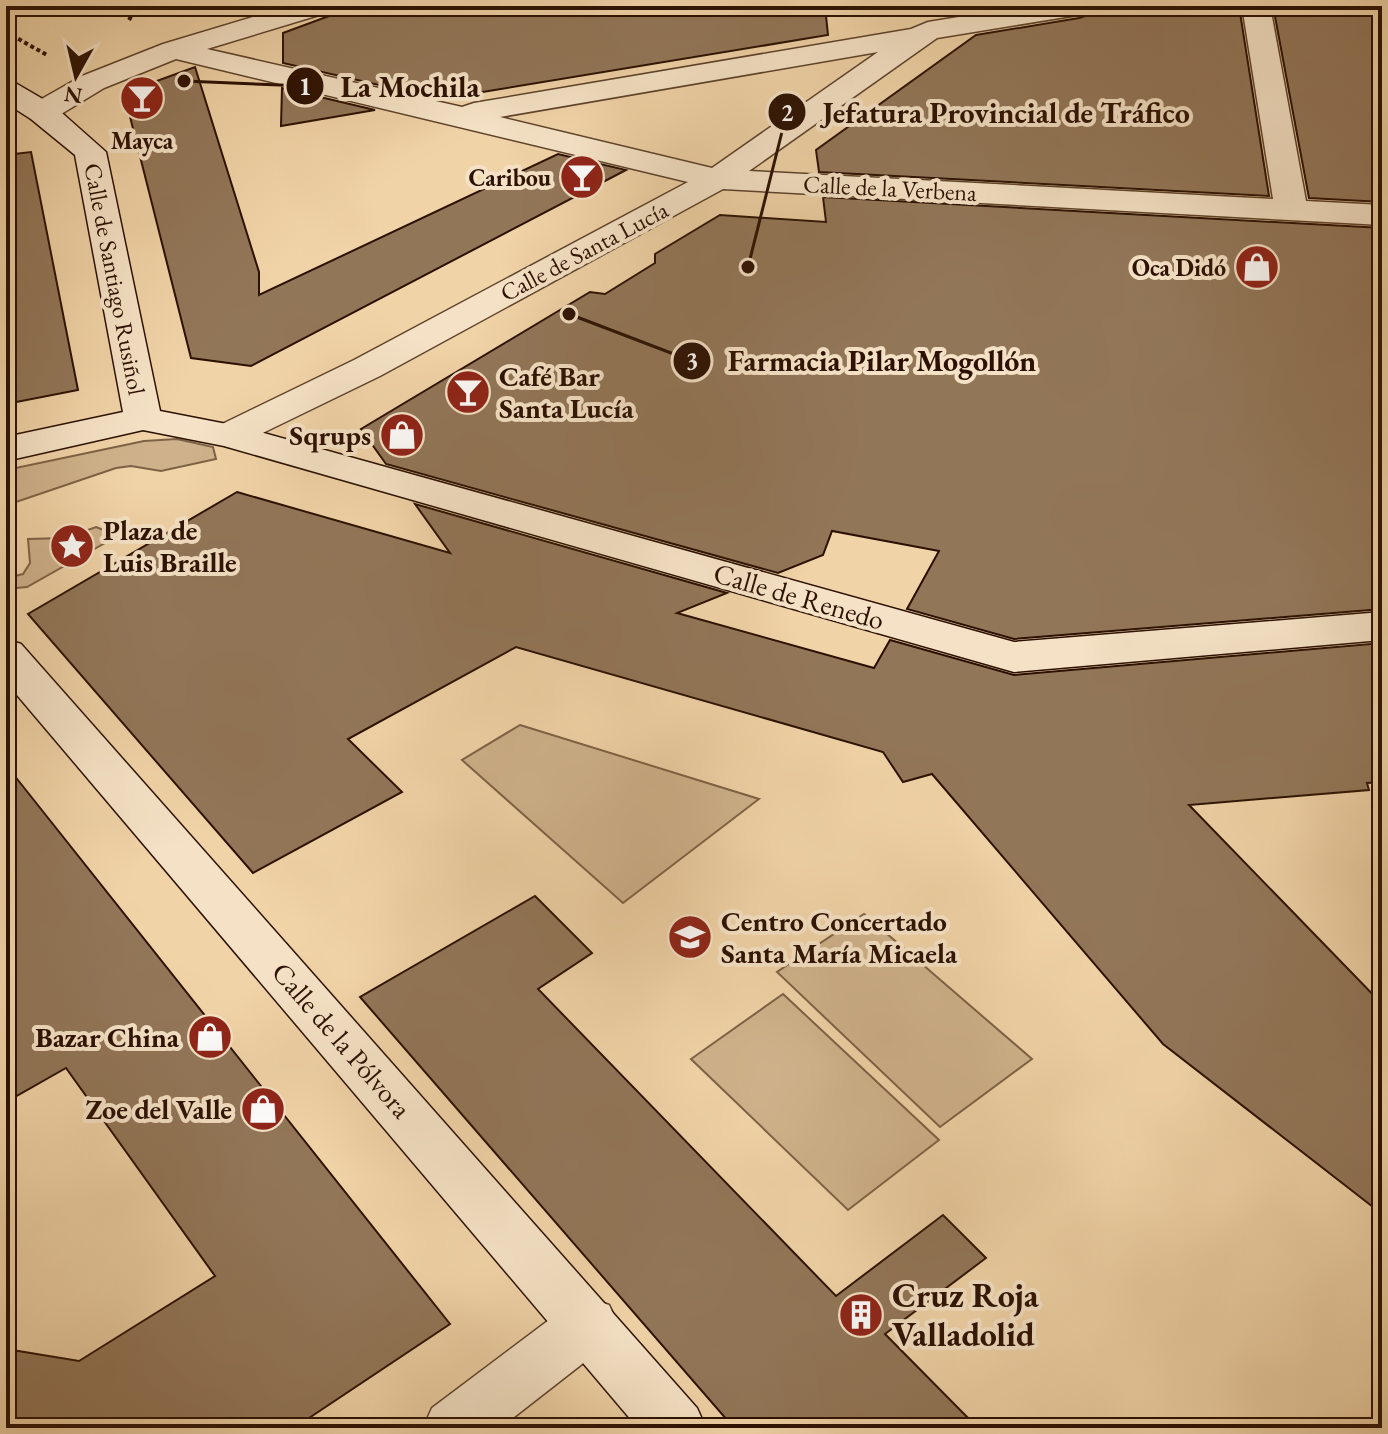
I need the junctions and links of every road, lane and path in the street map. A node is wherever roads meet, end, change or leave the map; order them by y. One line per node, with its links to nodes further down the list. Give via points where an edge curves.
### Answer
1 (319, 6): 5 (street)
2 (1078, 6): 4 (street, Calle de Santa Lucía)
3 (1256, 6): 10 (street)
4 (921, 36): 8 (street, Calle de Santa Lucía); 9 (street, Calle de Santa Lucía)
5 (173, 50): 7 (street, via 93,82); 8 (street, Calle de la Verbena)
6 (6, 90): 7 (street, Calle de Santiago Rusiñol)
7 (42, 112): 12 (street, Calle de Santiago Rusiñol, via 90,152)
8 (455, 115): 9 (street, Calle de la Verbena)
9 (717, 179): 10 (street, Calle de la Verbena); 13 (street, Calle de Santa Lucía, via 367,368)
10 (1291, 209): 11 (street, Calle de la Verbena)
11 (1382, 215)
12 (143, 419): 13 (street); 14 (street)
13 (229, 435): 15 (street, Calle de Renedo, via 1014,657)
14 (6, 449)
15 (1382, 626)
16 (6, 654): 17 (street, Calle de la Pólvora)
17 (589, 1324): 18 (street); 19 (street, Calle de la Pólvora)
18 (453, 1428)
19 (676, 1428)

